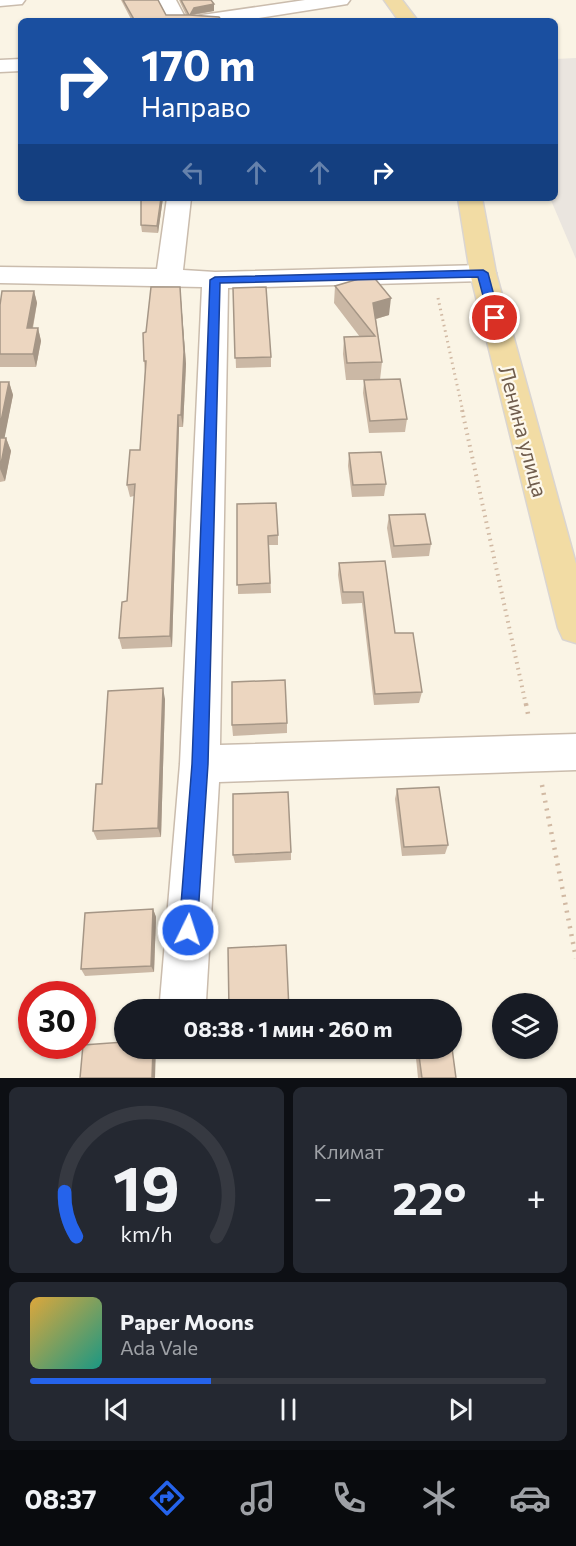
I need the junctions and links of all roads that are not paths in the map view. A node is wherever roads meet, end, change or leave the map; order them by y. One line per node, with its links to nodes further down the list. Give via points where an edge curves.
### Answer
1 (16, 0): 5 (street)
2 (166, 0): 6 (street)
3 (341, 0): 7 (street)
4 (393, 0): 8 (main road)
5 (0, 1)
6 (176, 18)
7 (222, 18)
8 (407, 18)
9 (18, 64): 10 (street)
10 (0, 66)
11 (179, 201): 15 (street)
12 (471, 201): 13 (main road, Ленина улица)
13 (483, 273): 16 (street); 17 (main road, Ленина улица)
14 (0, 275): 15 (street)
15 (169, 277): 16 (street)
16 (215, 280): 19 (street)
17 (576, 628)
18 (576, 752): 19 (street)
19 (200, 764): 20 (street)
20 (183, 999)

